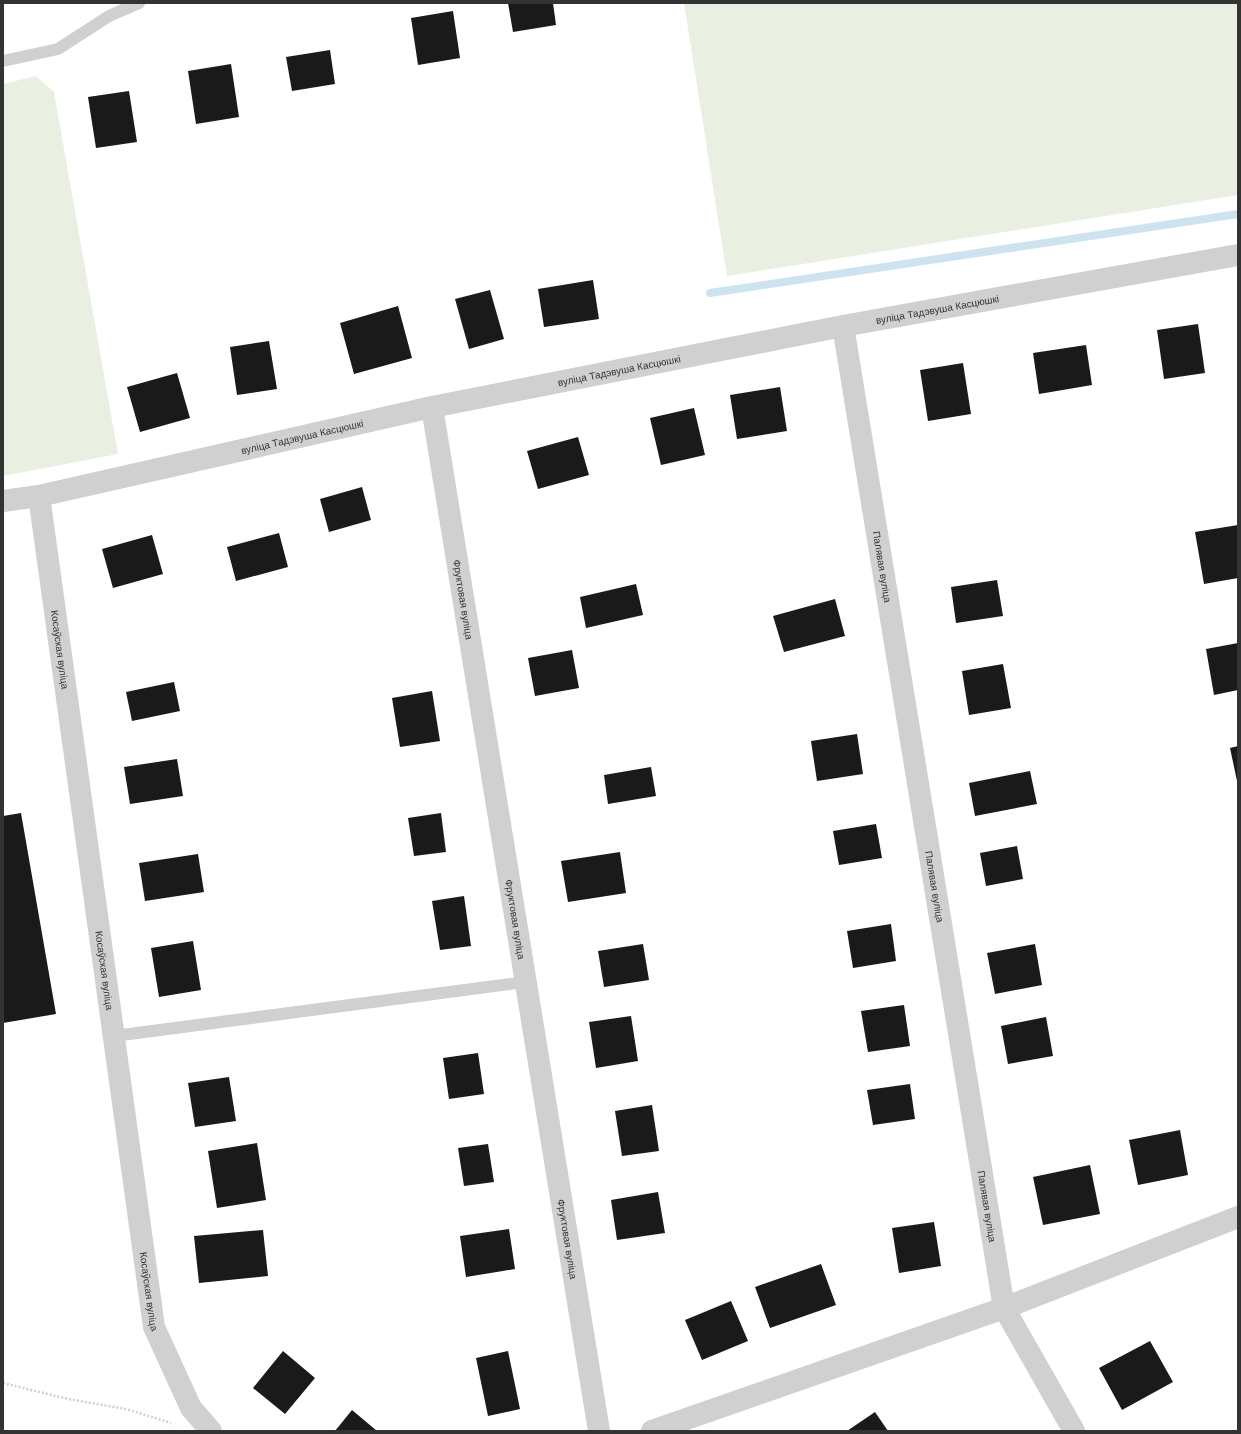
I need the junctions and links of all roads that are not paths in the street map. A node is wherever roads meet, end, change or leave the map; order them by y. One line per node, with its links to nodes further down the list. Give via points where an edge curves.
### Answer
1 (139, 3): 2 (lane, via 109,16 58,49)
2 (3, 61)
3 (1238, 254): 4 (street, вуліца Тадэвуша Касцюшкі)
4 (843, 326): 5 (street, вуліца Тадэвуша Касцюшкі); 11 (street, Палявая вуліца)
5 (432, 407): 6 (street, вуліца Тадэвуша Касцюшкі); 8 (street, Фруктовая вуліца)
6 (39, 496): 7 (street, вуліца Тадэвуша Касцюшкі); 9 (street, Косаўская вуліца)
7 (3, 501)
8 (525, 982): 9 (lane); 13 (street, Фруктовая вуліца)
9 (114, 1036): 12 (street, Косаўская вуліца, via 154,1327 191,1408)
10 (1238, 1217): 11 (street)
11 (1004, 1308): 14 (street); 15 (street, Палявая вуліца)
12 (211, 1431)
13 (599, 1431)
14 (652, 1431)
15 (1074, 1431)

